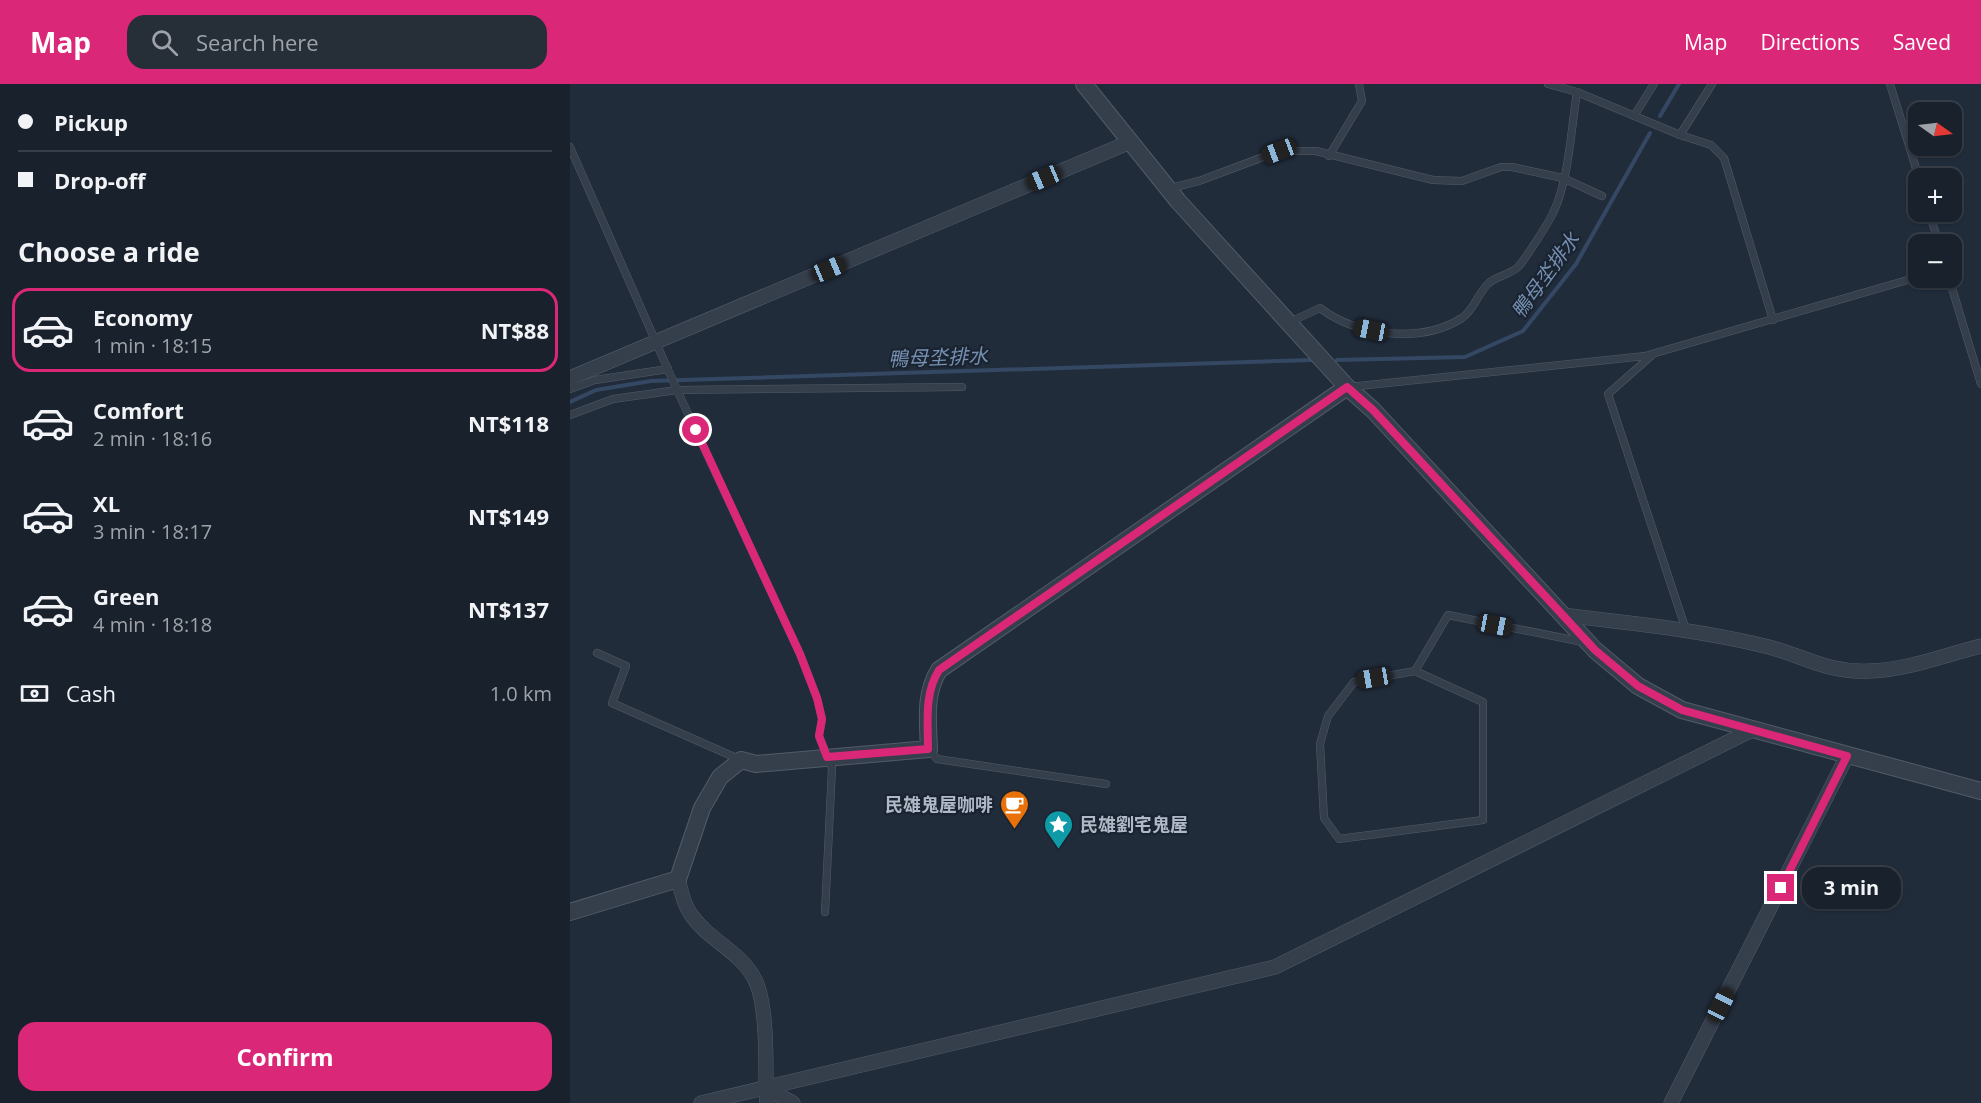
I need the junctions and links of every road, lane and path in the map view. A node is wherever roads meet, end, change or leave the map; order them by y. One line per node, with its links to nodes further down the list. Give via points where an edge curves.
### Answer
1 (1084, 84): 10 (street)
2 (1359, 84): 12 (lane, via 1362,101)
3 (1548, 84): 7 (lane)
4 (1654, 84): 8 (lane)
5 (1712, 84): 9 (lane)
6 (1890, 84): 13 (lane)
7 (1576, 92): 8 (lane); 14 (lane)
8 (1635, 116): 9 (lane)
9 (1680, 135): 19 (lane, via 1711,145 1724,158)
10 (1130, 142): 15 (street); 21 (street)
11 (570, 147): 21 (lane)
12 (1329, 156): 14 (lane, via 1433,180 1462,181 1501,167); 15 (lane, via 1316,151 1279,151 1199,181)
13 (1916, 168)
14 (1563, 178): 16 (lane); 20 (lane, via 1554,212 1518,267 1490,282 1464,317 1410,334 1387,333 1336,320 1320,308)
15 (1168, 188): 20 (street)
16 (1602, 196)
17 (1908, 280): 19 (lane)
18 (1952, 288): 25 (lane)
19 (1773, 320): 22 (lane)
20 (1290, 322): 27 (street)
21 (656, 342): 23 (lane); 24 (street)
22 (1653, 354): 27 (lane); 32 (lane, via 1608,394)
23 (668, 369): 28 (lane, via 595,380); 29 (lane)
24 (570, 378)
25 (1981, 384)
26 (962, 387): 29 (lane)
27 (1347, 387): 31 (street, via 1373,410); 38 (street, via 939,670 928,697)
28 (570, 389)
29 (677, 390): 30 (lane, via 613,399); 40 (lane, via 800,654 817,698 822,719 819,736)
30 (570, 415)
31 (1562, 615): 32 (street); 33 (street)
32 (1686, 630): 34 (street, via 1771,648 1824,667 1869,671 1906,666)
33 (1588, 643): 36 (lane, via 1448,615); 37 (street, via 1638,686 1682,710)
34 (1981, 646)
35 (597, 653): 41 (lane, via 626,666 612,703)
36 (1415, 671): 36 (lane, via 1483,702 1483,820 1339,839 1324,818 1320,744 1328,716 1354,682)
37 (1752, 730): 39 (street); 47 (street, via 1275,967)
38 (928, 749): 40 (street); 42 (lane, via 937,759)
39 (1847, 756): 43 (street); 51 (street)
40 (827, 757): 41 (street, via 756,764); 46 (lane, via 832,768)
41 (741, 760): 44 (street, via 720,777 702,808)
42 (1106, 784)
43 (1981, 791)
44 (678, 879): 45 (street); 47 (street, via 689,913 736,955 756,982 765,1034)
45 (570, 912)
46 (825, 912)
47 (766, 1088): 48 (street); 49 (street); 50 (street)
48 (701, 1103)
49 (767, 1103)
50 (793, 1103)
51 (1671, 1103)

